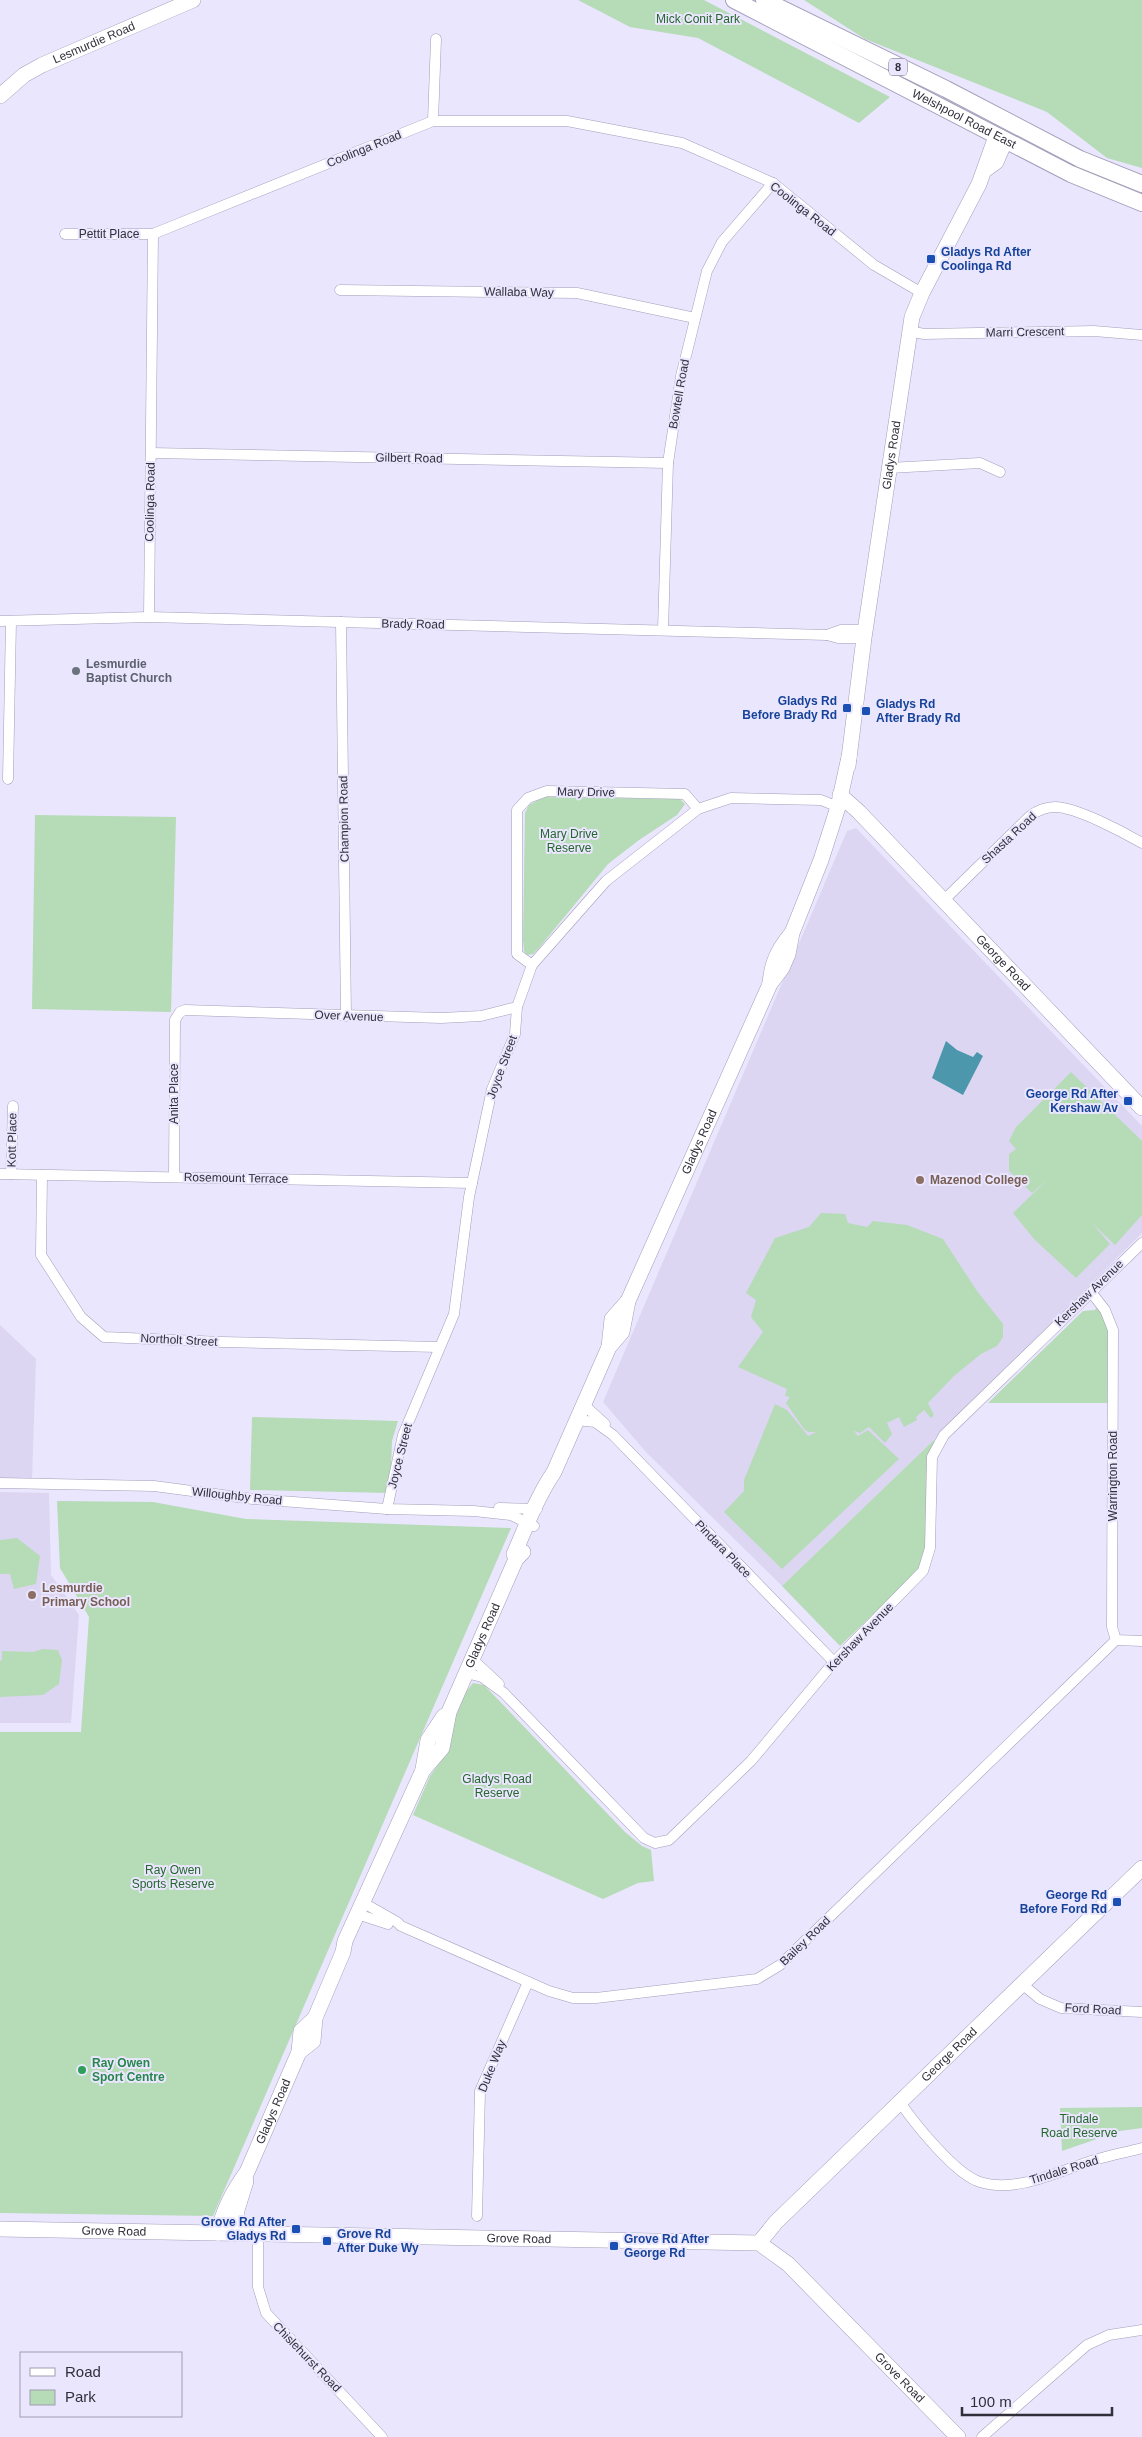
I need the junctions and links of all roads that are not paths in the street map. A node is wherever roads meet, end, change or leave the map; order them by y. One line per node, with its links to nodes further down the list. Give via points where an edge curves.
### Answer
1 (193, 0): 6 (street, Lesmurdie Road, via 42,65 24,75)
2 (734, 0): 9 (main road, Welshpool Road East / 8)
3 (764, 0): 5 (main road, Welshpool Road East / 8)
4 (436, 39): 7 (street)
5 (946, 89): 8 (main road, Welshpool Road East / 8); 9 (main road, via 957,102 995,123)
6 (0, 96)
7 (433, 121): 10 (street, Coolinga Road, via 577,123 682,143); 14 (street, Coolinga Road)
8 (1033, 133): 9 (main road); 11 (main road, Welshpool Road East / 8, via 1080,159)
9 (1000, 138): 12 (main road, Welshpool Road East / 8, via 1071,174); 16 (street, Gladys Road, via 1003,146 996,162 985,170)
10 (773, 183): 16 (street, Coolinga Road, via 874,265); 17 (street, Bowtell Road, via 722,242 707,271)
11 (1142, 184)
12 (1142, 203)
13 (65, 234): 14 (street, Pettit Place)
14 (153, 234): 20 (street, Coolinga Road)
15 (340, 290): 17 (street, Wallaba Way, via 576,292)
16 (922, 293): 18 (street, Gladys Road)
17 (696, 318): 21 (street, Bowtell Road, via 681,376)
18 (909, 331): 19 (street, Marri Crescent, via 924,334 1110,332); 22 (street, Gladys Road)
19 (1142, 335)
20 (151, 453): 21 (street, Gilbert Road); 24 (street, Coolinga Road)
21 (668, 463): 28 (street, Bowtell Road)
22 (888, 468): 23 (street, via 980,463); 29 (street, Gladys Road)
23 (1000, 472)
24 (149, 618): 26 (street, Brady Road); 27 (street, Brady Road)
25 (0, 621): 26 (street, Brady Road)
26 (11, 621): 30 (street)
27 (341, 622): 28 (street, Brady Road); 38 (street, Champion Road)
28 (663, 630): 29 (street, Brady Road, via 827,635 841,630)
29 (865, 634): 31 (street, Gladys Road)
30 (8, 779)
31 (842, 804): 32 (street, Joyce Street, via 820,800 731,798); 34 (street, George Road, via 862,817); 49 (street, Gladys Road, via 834,840 822,860 792,933 778,950 770,984 628,1301 622,1332 609,1347)
32 (698, 809): 35 (street, Joyce Street, via 606,881); 35 (street, Mary Drive, via 685,794 547,791 528,798 518,810 517,954)
33 (1142, 842): 34 (street, Shasta Road, via 1066,808 1045,808 1030,816)
34 (943, 900): 40 (street, George Road)
35 (532, 965): 36 (street, Joyce Street)
36 (517, 1007): 38 (street, Over Avenue, via 464,1017); 45 (street, Joyce Street, via 515,1034 492,1089)
37 (180, 1012): 38 (street, Over Avenue); 44 (street, Anita Place, via 175,1020)
38 (346, 1016)
39 (13, 1106): 42 (street, Kott Place)
40 (1142, 1108)
41 (0, 1174): 42 (street, Rosemount Terrace)
42 (12, 1174): 43 (street, Rosemount Terrace)
43 (42, 1175): 44 (street, Rosemount Terrace); 48 (street, Northolt Street, via 41,1255 81,1318 104,1337)
44 (174, 1176): 45 (street, Rosemount Terrace)
45 (472, 1182): 48 (street, Joyce Street, via 454,1314)
46 (1142, 1242): 47 (street, Kershaw Avenue)
47 (1091, 1292): 57 (street, Warrington Road, via 1105,1310 1113,1330 1112,1627); 60 (street, Kershaw Avenue, via 939,1441 932,1457 927,1564 909,1588)
48 (438, 1346): 54 (street, Joyce Street, via 403,1436)
49 (584, 1405): 50 (street, Gladys Road); 51 (street, Pindara Place, via 605,1423)
50 (577, 1420): 51 (street, Pindara Place, via 595,1422); 53 (street, Gladys Road, via 554,1472 544,1486)
51 (613, 1435): 60 (street, Pindara Place)
52 (0, 1483): 54 (street, Willoughby Road, via 154,1486 253,1499)
53 (538, 1509): 55 (street, Willoughby Road, via 484,1508); 56 (street, Gladys Road)
54 (388, 1510): 55 (street, Willoughby Road)
55 (474, 1511): 56 (street, Willoughby Road, via 511,1515)
56 (532, 1525): 59 (street, Gladys Road, via 514,1554 516,1559)
57 (1116, 1640): 58 (street); 65 (street, Bailey Road, via 780,1966 766,1975 748,1981 588,1999 557,1994)
58 (1142, 1641)
59 (472, 1659): 61 (street, Gladys Road); 62 (street, Kershaw Avenue, via 492,1676)
60 (834, 1662): 62 (street, Kershaw Avenue, via 742,1771 674,1837 659,1843 644,1838)
61 (466, 1673): 62 (street, Kershaw Avenue, via 482,1676); 64 (street, Gladys Road, via 449,1712 442,1748 423,1770)
62 (504, 1693)
63 (1142, 1868): 66 (street, George Road)
64 (362, 1909): 65 (street, Bailey Road); 70 (street, Gladys Road, via 343,1946 315,2018 301,2031 299,2052)
65 (528, 1982): 71 (street, Duke Way, via 480,2092)
66 (1022, 1984): 67 (street, Ford Road, via 1040,1999 1062,2008); 68 (street, George Road)
67 (1142, 2012)
68 (900, 2102): 69 (street, Tindale Road, via 913,2121 957,2168 980,2182 1010,2184 1032,2181); 76 (street, George Road, via 776,2222)
69 (1142, 2148)
70 (247, 2172): 73 (street, Gladys Road, via 234,2189); 74 (street, Gladys Road, via 237,2210)
71 (478, 2216)
72 (0, 2229): 73 (street, Grove Road)
73 (218, 2233): 74 (street, Grove Road)
74 (236, 2234): 75 (street, Grove Road)
75 (258, 2235): 76 (street, Grove Road); 78 (street, Chislehurst Road, via 258,2287 266,2313)
76 (759, 2243): 79 (street, Grove Road, via 788,2264)
77 (1142, 2330): 80 (street, via 1109,2335 1088,2345)
78 (382, 2437)
79 (958, 2437)
80 (982, 2437)

